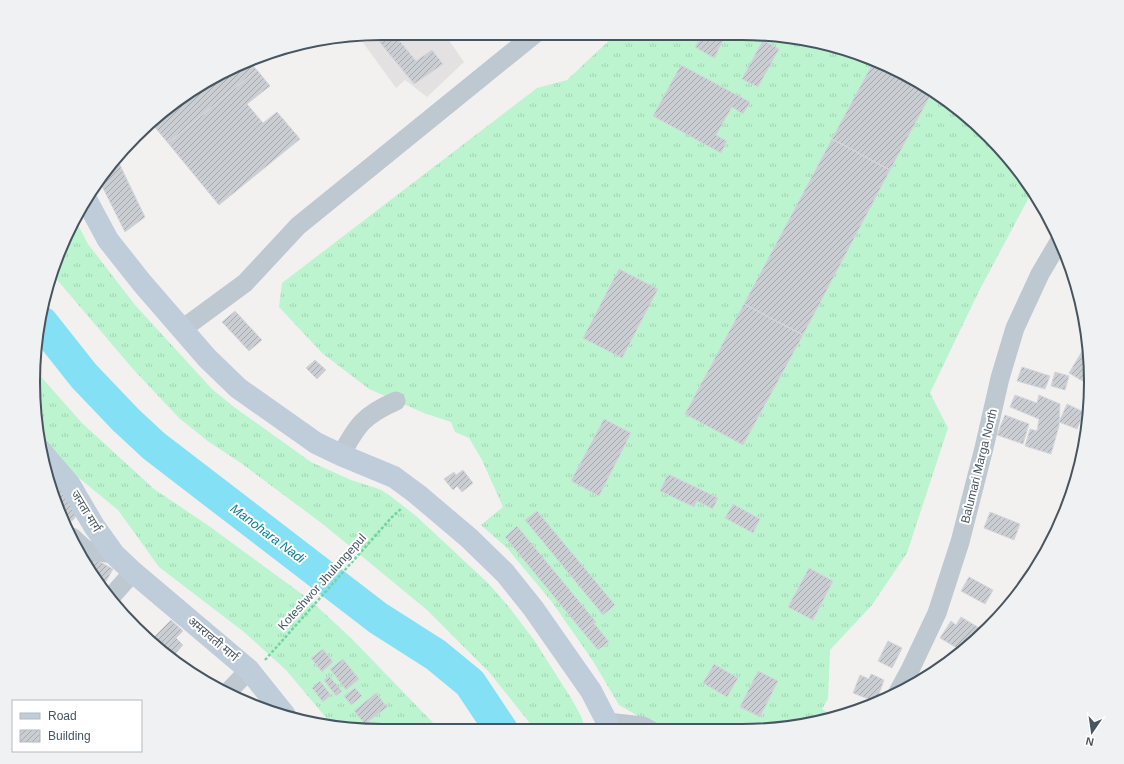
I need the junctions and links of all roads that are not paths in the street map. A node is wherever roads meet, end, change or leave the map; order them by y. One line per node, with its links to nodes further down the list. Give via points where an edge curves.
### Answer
1 (527, 40): 4 (street, via 298,226 245,283)
2 (89, 206): 4 (main road, via 108,240)
3 (1056, 247): 13 (street, Balumari Marga North, via 1040,274 1015,328 1000,378 960,542 937,613)
4 (181, 330): 6 (main road, via 238,388 316,443)
5 (396, 401): 6 (street, via 362,421)
6 (340, 455): 16 (main road, via 394,477 474,543 504,573 533,608 591,691)
7 (50, 461): 9 (main road, जनता मार्ग, via 70,485)
8 (83, 547): 9 (street, via 86,550)
9 (114, 554): 10 (main road, जनता मार्ग)
10 (133, 572): 11 (street); 12 (main road, अमरावती मार्ग)
11 (114, 594)
12 (257, 664): 14 (street); 15 (main road, अमरावती मार्ग)
13 (902, 684)
14 (231, 689)
15 (282, 709)
16 (607, 724)

